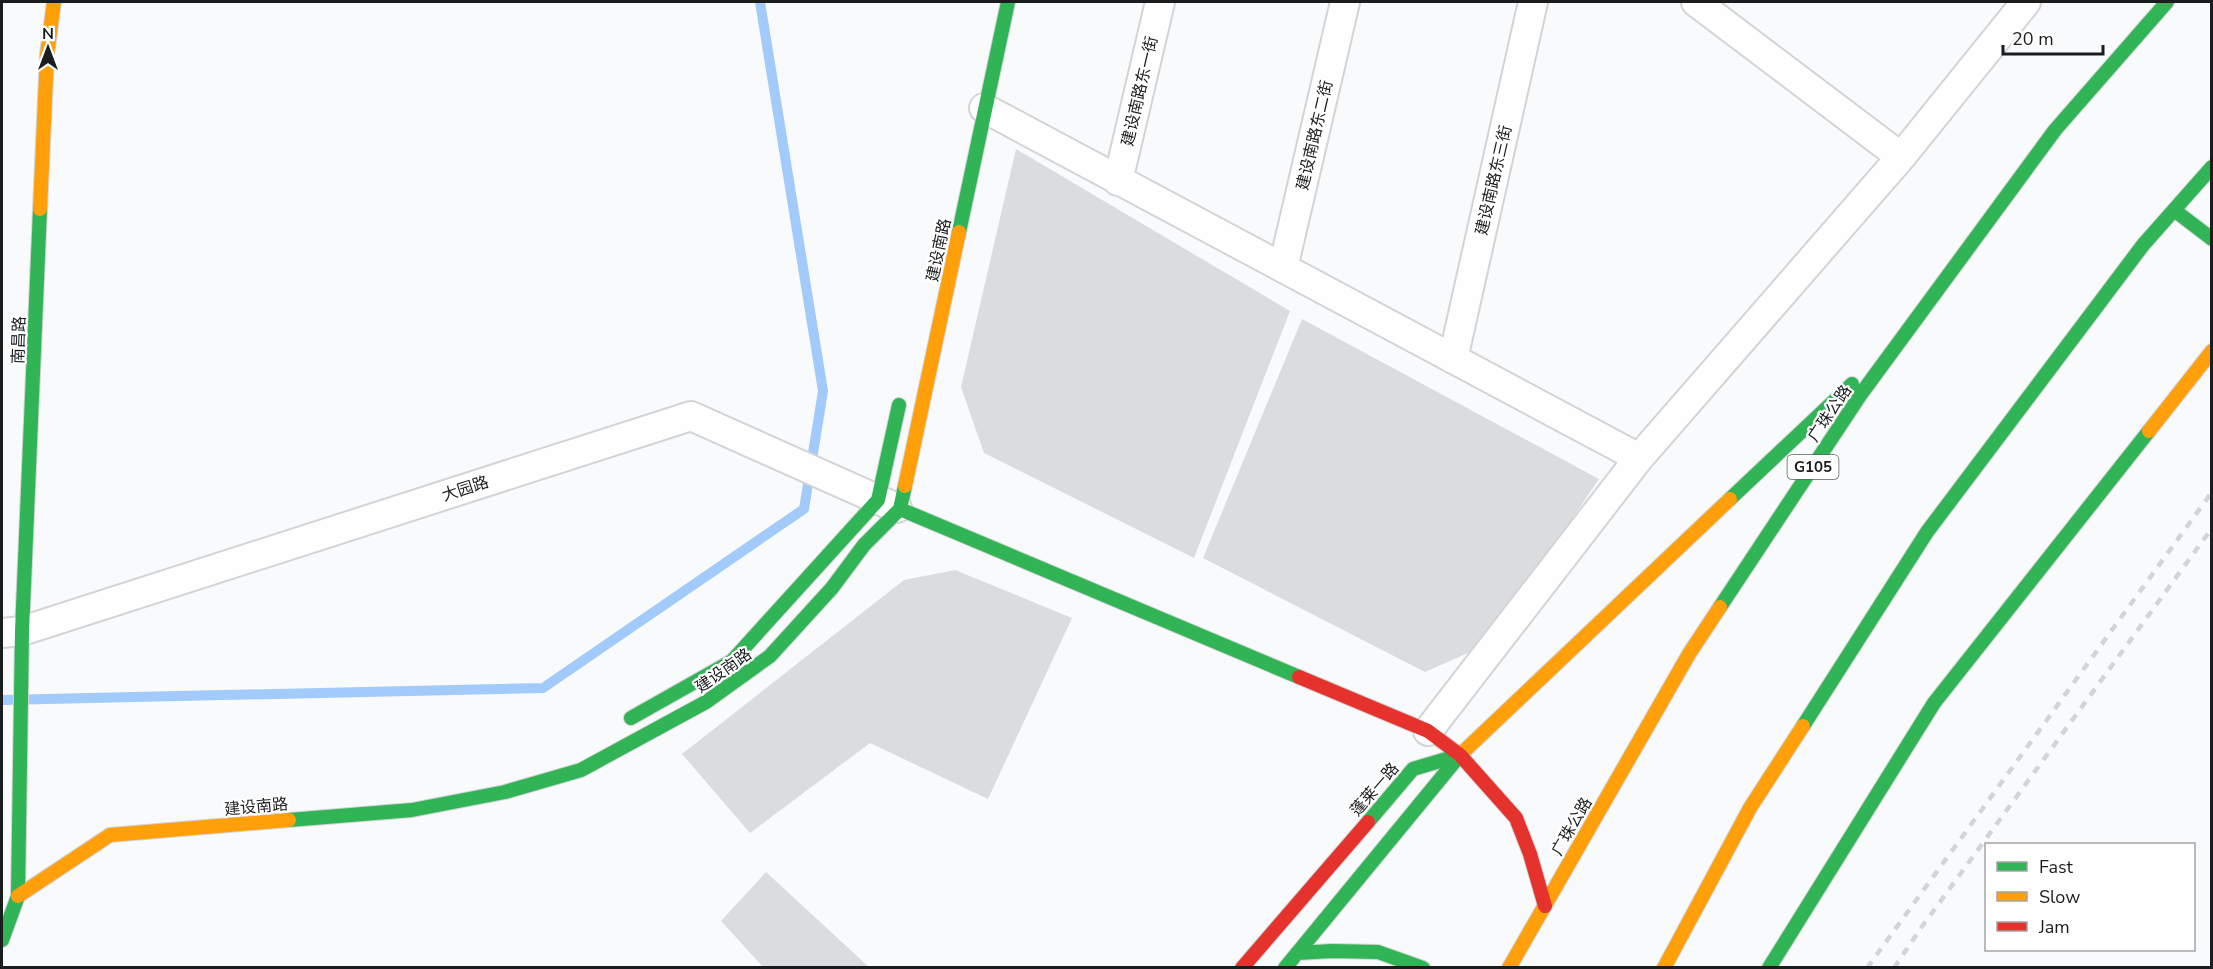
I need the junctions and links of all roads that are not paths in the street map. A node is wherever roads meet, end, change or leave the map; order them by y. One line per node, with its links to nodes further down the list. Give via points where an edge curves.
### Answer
1 (54, 2): 22 (main road, 南昌路, via 47,55)
2 (1008, 2): 9 (main road, 建设南路)
3 (1160, 2): 12 (street, 建设南路东一街)
4 (1345, 2): 15 (street, 建设南路东二街)
5 (1532, 2): 18 (street, 建设南路东三街)
6 (1696, 2): 10 (street)
7 (2026, 2): 10 (street)
8 (2167, 2): 16 (main road, 广珠公路 / G105, via 2055,130)
9 (984, 108): 12 (street); 21 (main road, 建设南路)
10 (1901, 157): 20 (street)
11 (2211, 167): 13 (main road)
12 (1118, 181): 15 (street)
13 (2174, 210): 14 (main road); 37 (main road, via 1927,532 1750,808)
14 (2211, 239)
15 (1282, 268): 18 (street)
16 (1905, 334): 25 (main road); 30 (main road, 广珠公路 / G105, via 1689,654)
17 (2211, 351): 38 (main road, via 1934,703)
18 (1453, 359): 20 (street)
19 (901, 396): 21 (main road)
20 (1639, 458): 24 (street)
21 (889, 505): 22 (street, 大园路, via 691,416); 23 (main road, via 732,661); 24 (main road); 29 (main road, 建设南路, via 832,588 770,656 706,702 581,770 505,792 412,810 110,835)
22 (12, 632): 27 (main road, 南昌路)
23 (621, 723)
24 (1428, 731): 25 (main road)
25 (1460, 755): 30 (main road, via 1516,818); 32 (main road); 33 (main road, 蓬莱一路, via 1413,769)
26 (37, 858): 27 (main road)
27 (17, 869): 28 (main road); 29 (main road, 南昌路)
28 (7, 887)
29 (18, 896): 31 (main road)
30 (1545, 906): 36 (main road, 广珠公路 / G105)
31 (2, 940)
32 (1297, 953): 34 (main road); 35 (main road, via 1378,952)
33 (1242, 968)
34 (1286, 968)
35 (1422, 968)
36 (1509, 968)
37 (1664, 968)
38 (1769, 968)

